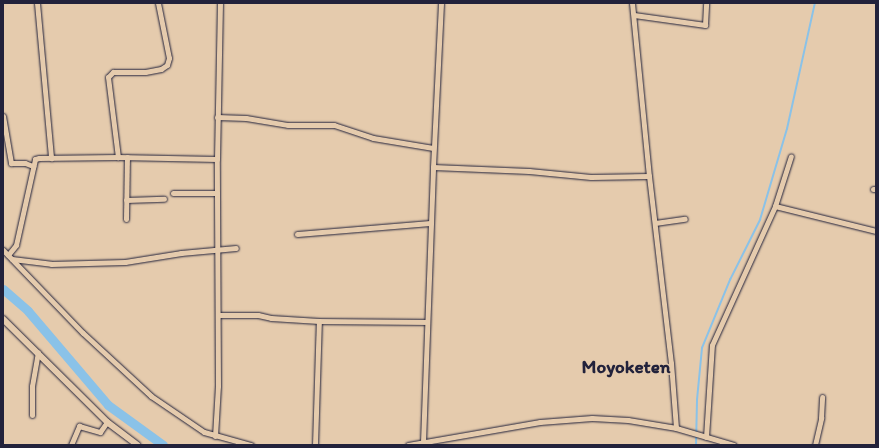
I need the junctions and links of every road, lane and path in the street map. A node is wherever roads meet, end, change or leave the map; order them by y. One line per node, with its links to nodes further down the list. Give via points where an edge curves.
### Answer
1 (37, 3): 14 (street)
2 (158, 3): 12 (street, via 169,58 167,65 151,71 117,72 108,76)
3 (220, 3): 9 (street)
4 (441, 3): 10 (street)
5 (632, 3): 7 (street)
6 (706, 3): 7 (street, via 705,25)
7 (634, 15): 18 (street)
8 (3, 116): 16 (street, via 11,163)
9 (217, 117): 10 (street, via 246,118 302,126 334,125 373,138); 15 (street)
10 (433, 148): 17 (street)
11 (791, 156): 23 (street)
12 (118, 157): 13 (street); 14 (street)
13 (127, 157): 15 (street); 22 (street)
14 (51, 158): 16 (street, via 36,158)
15 (217, 158): 20 (street)
16 (33, 166): 33 (street, via 16,245)
17 (433, 167): 18 (street, via 529,171 591,177); 26 (street)
18 (649, 176): 27 (street)
19 (173, 193): 20 (street)
20 (217, 193): 32 (street)
21 (164, 199): 22 (street)
22 (126, 200): 24 (street)
23 (775, 206): 28 (street); 44 (street, via 712,345)
24 (126, 219)
25 (685, 219): 27 (street)
26 (431, 223): 29 (street); 37 (street)
27 (655, 223): 42 (street)
28 (876, 231)
29 (297, 234)
30 (236, 248): 32 (street)
31 (3, 250): 33 (street)
32 (216, 250): 33 (street, via 94,264 51,264); 34 (street)
33 (10, 257): 43 (street, via 83,333 142,389 192,425)
34 (218, 315): 36 (street, via 258,315); 43 (street)
35 (3, 321): 38 (street)
36 (319, 321): 37 (street); 49 (street)
37 (427, 322): 45 (street)
38 (38, 353): 40 (street, via 32,386); 41 (street)
39 (822, 397): 52 (street)
40 (32, 415)
41 (107, 422): 46 (street, via 100,432 79,426); 47 (street)
42 (676, 428): 44 (street); 45 (street, via 619,419 580,418 540,422)
43 (215, 436): 48 (street)
44 (705, 437): 51 (street)
45 (423, 442): 50 (street)
46 (71, 445)
47 (137, 445)
48 (251, 445)
49 (315, 445)
50 (408, 445)
51 (734, 445)
52 (816, 445)

